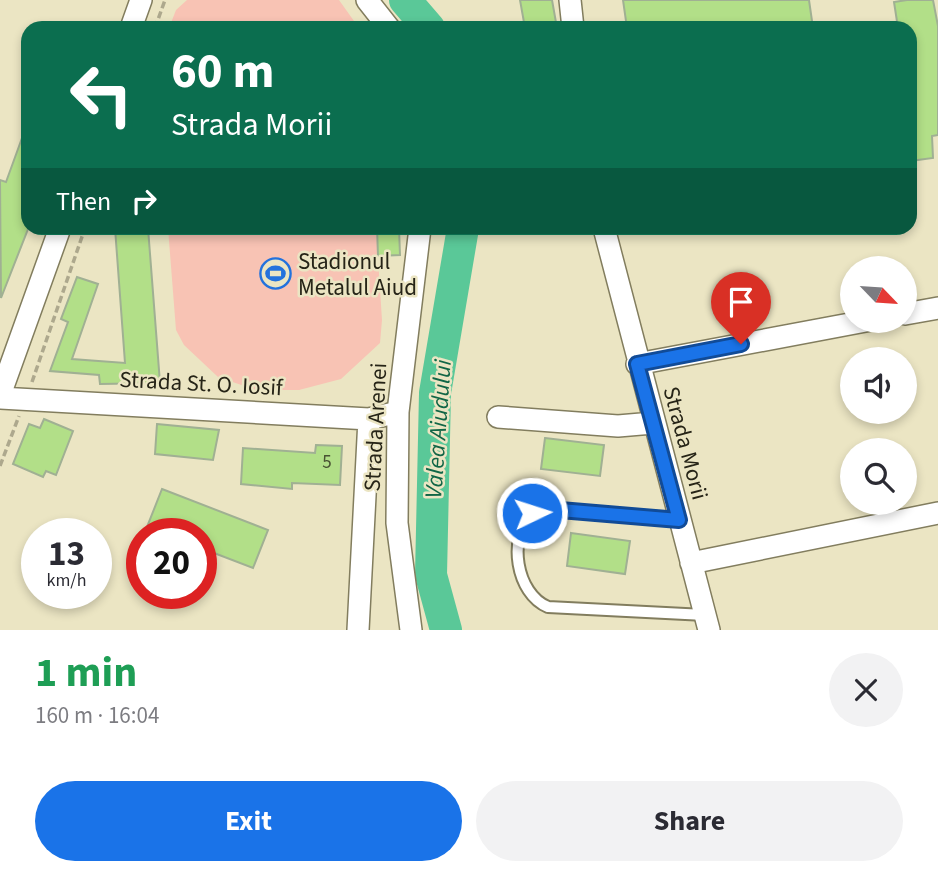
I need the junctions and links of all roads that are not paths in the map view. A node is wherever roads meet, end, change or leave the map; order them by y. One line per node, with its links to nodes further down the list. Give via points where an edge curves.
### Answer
1 (141, 0): 4 (street)
2 (367, 0): 5 (street)
3 (570, 0): 6 (street)
4 (134, 21)
5 (384, 21)
6 (572, 21)
7 (58, 235): 14 (street)
8 (419, 235): 15 (street, Strada Arenei)
9 (606, 235): 13 (street, Strada Morii)
10 (938, 308): 11 (street)
11 (917, 312)
12 (840, 326): 13 (street)
13 (637, 364): 18 (street, Strada Morii)
14 (0, 397): 17 (street, Strada St. O. Iosif)
15 (398, 412): 17 (street, Strada St. O. Iosif); 24 (street, Strada Arenei, via 397,523)
16 (498, 418): 18 (street, via 618,426)
17 (369, 419): 23 (street)
18 (653, 423): 20 (street, Strada Morii)
19 (938, 513): 21 (street)
20 (679, 520): 21 (street, Strada Morii); 22 (lane, via 548,509 532,513 518,533 527,589 536,602 548,607)
21 (691, 563): 22 (street, Strada Morii)
22 (707, 622)
23 (358, 630)
24 (411, 630)

